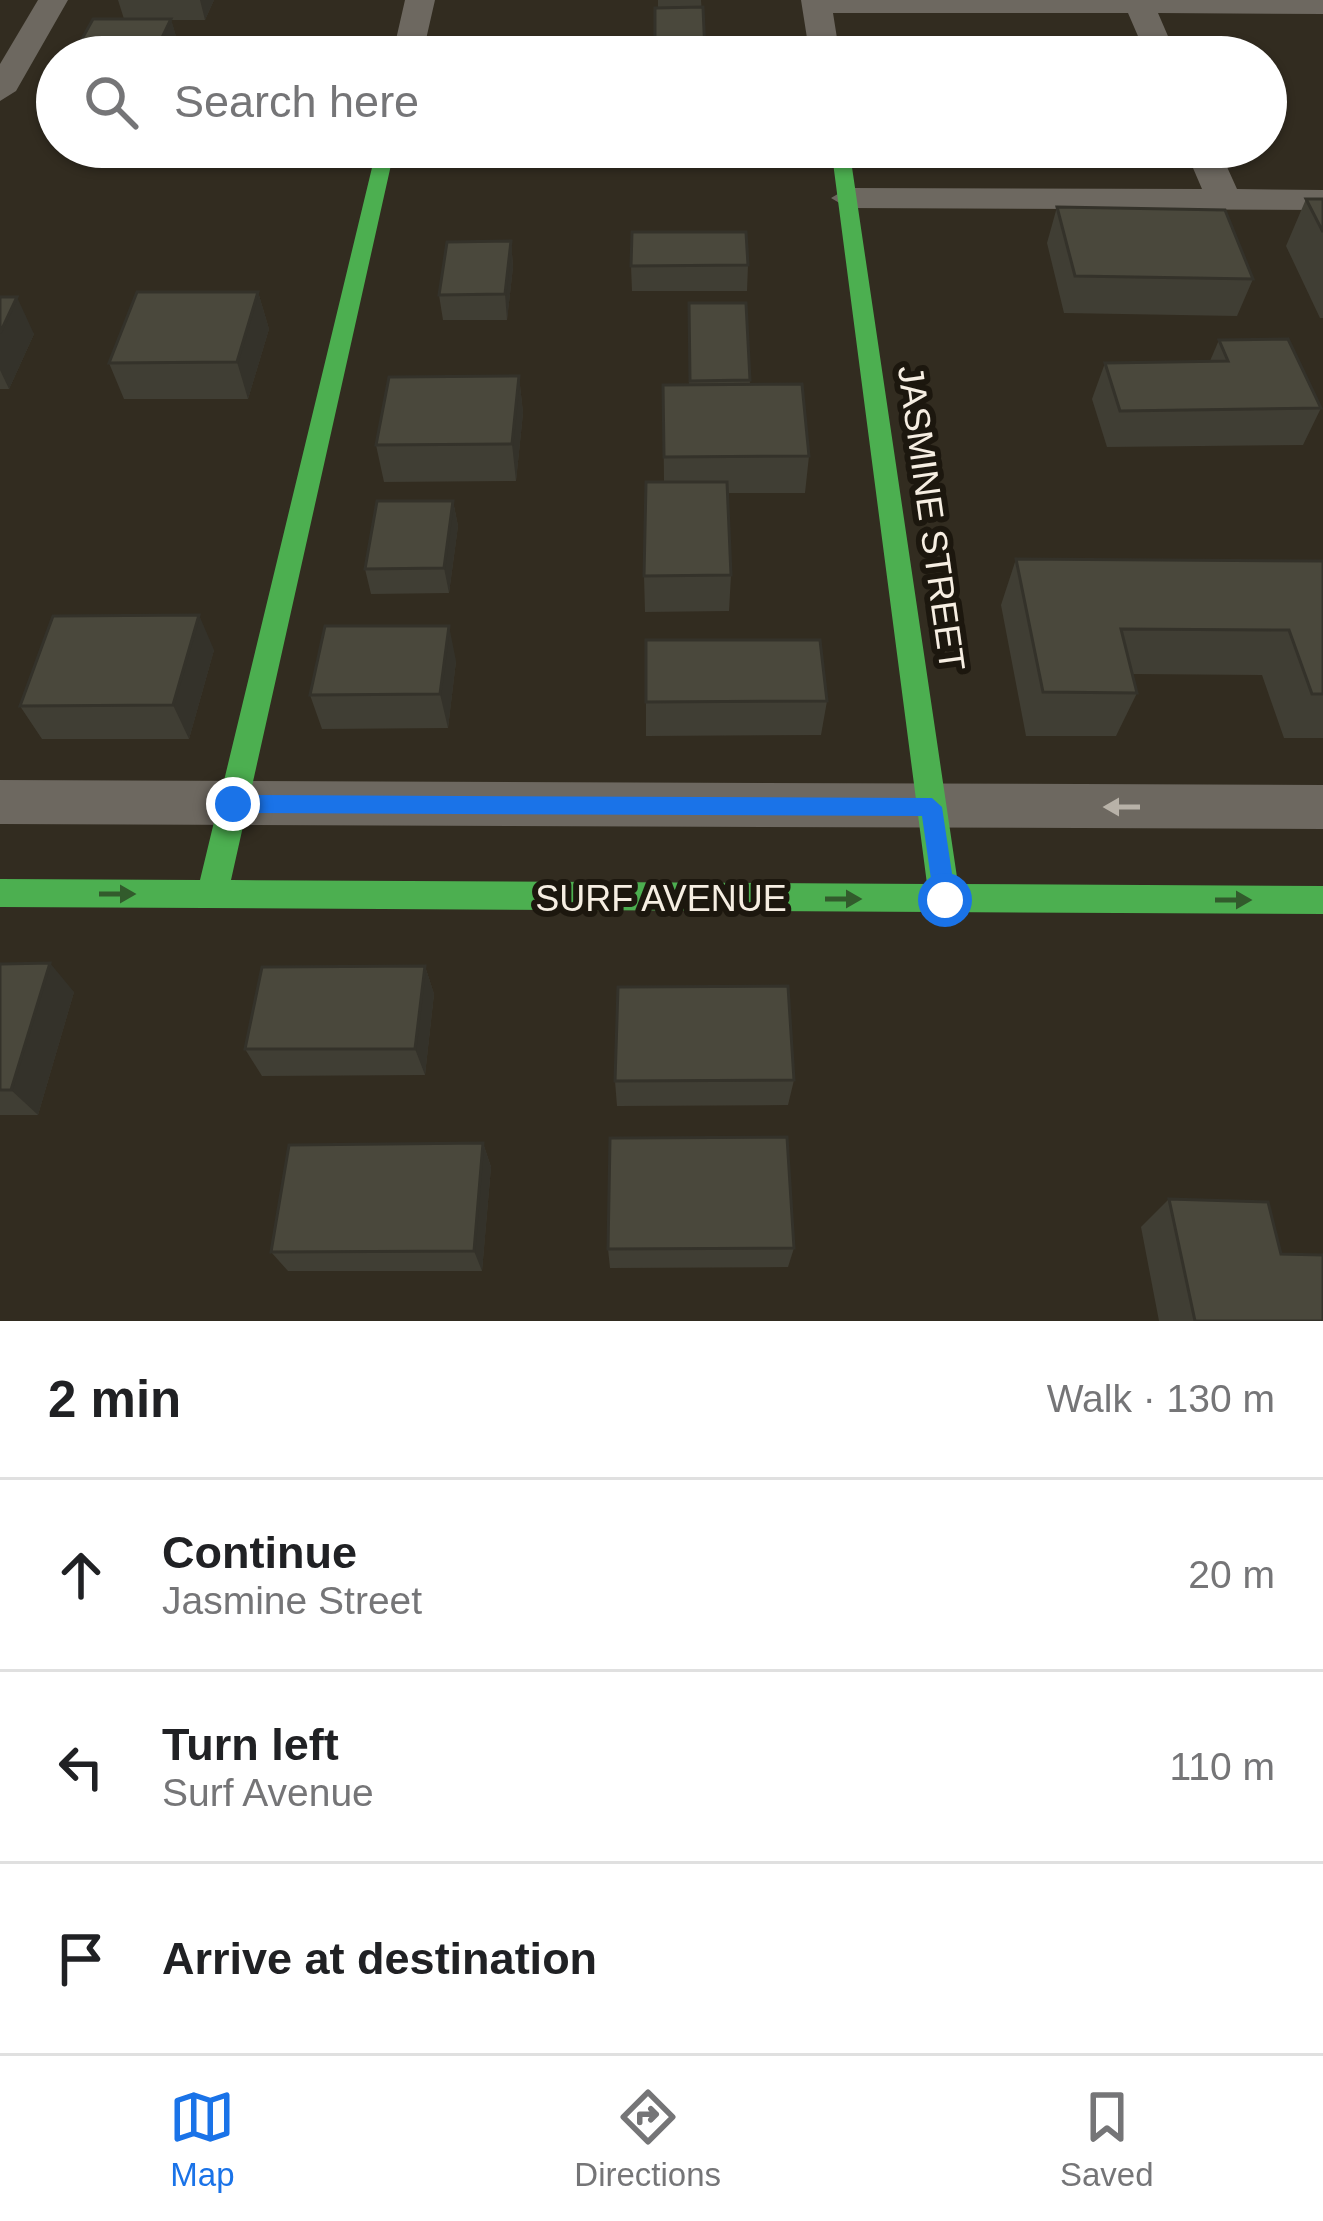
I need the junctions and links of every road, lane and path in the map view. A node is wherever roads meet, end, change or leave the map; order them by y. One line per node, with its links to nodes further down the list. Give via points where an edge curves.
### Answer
1 (53, 0): 9 (street)
2 (420, 0): 6 (street)
3 (816, 2): 4 (street); 7 (street)
4 (1138, 2): 5 (street); 8 (street)
5 (1323, 4)
6 (411, 36)
7 (822, 36)
8 (1153, 36)
9 (0, 91)
10 (381, 168): 17 (street)
11 (843, 168): 13 (street, JASMINE STREET)
12 (1210, 168): 14 (street)
13 (848, 198): 14 (street); 18 (street, JASMINE STREET)
14 (1224, 200): 15 (street)
15 (1323, 200)
16 (0, 802): 17 (street)
17 (233, 804): 18 (street); 21 (street)
18 (932, 807): 19 (street, one-way to 18); 22 (street, JASMINE STREET)
19 (1323, 807)
20 (0, 893): 21 (street, SURF AVENUE, one-way to 21)
21 (212, 895): 22 (street, SURF AVENUE, one-way to 22)
22 (945, 900): 23 (street, SURF AVENUE, one-way to 23)
23 (1323, 901)

